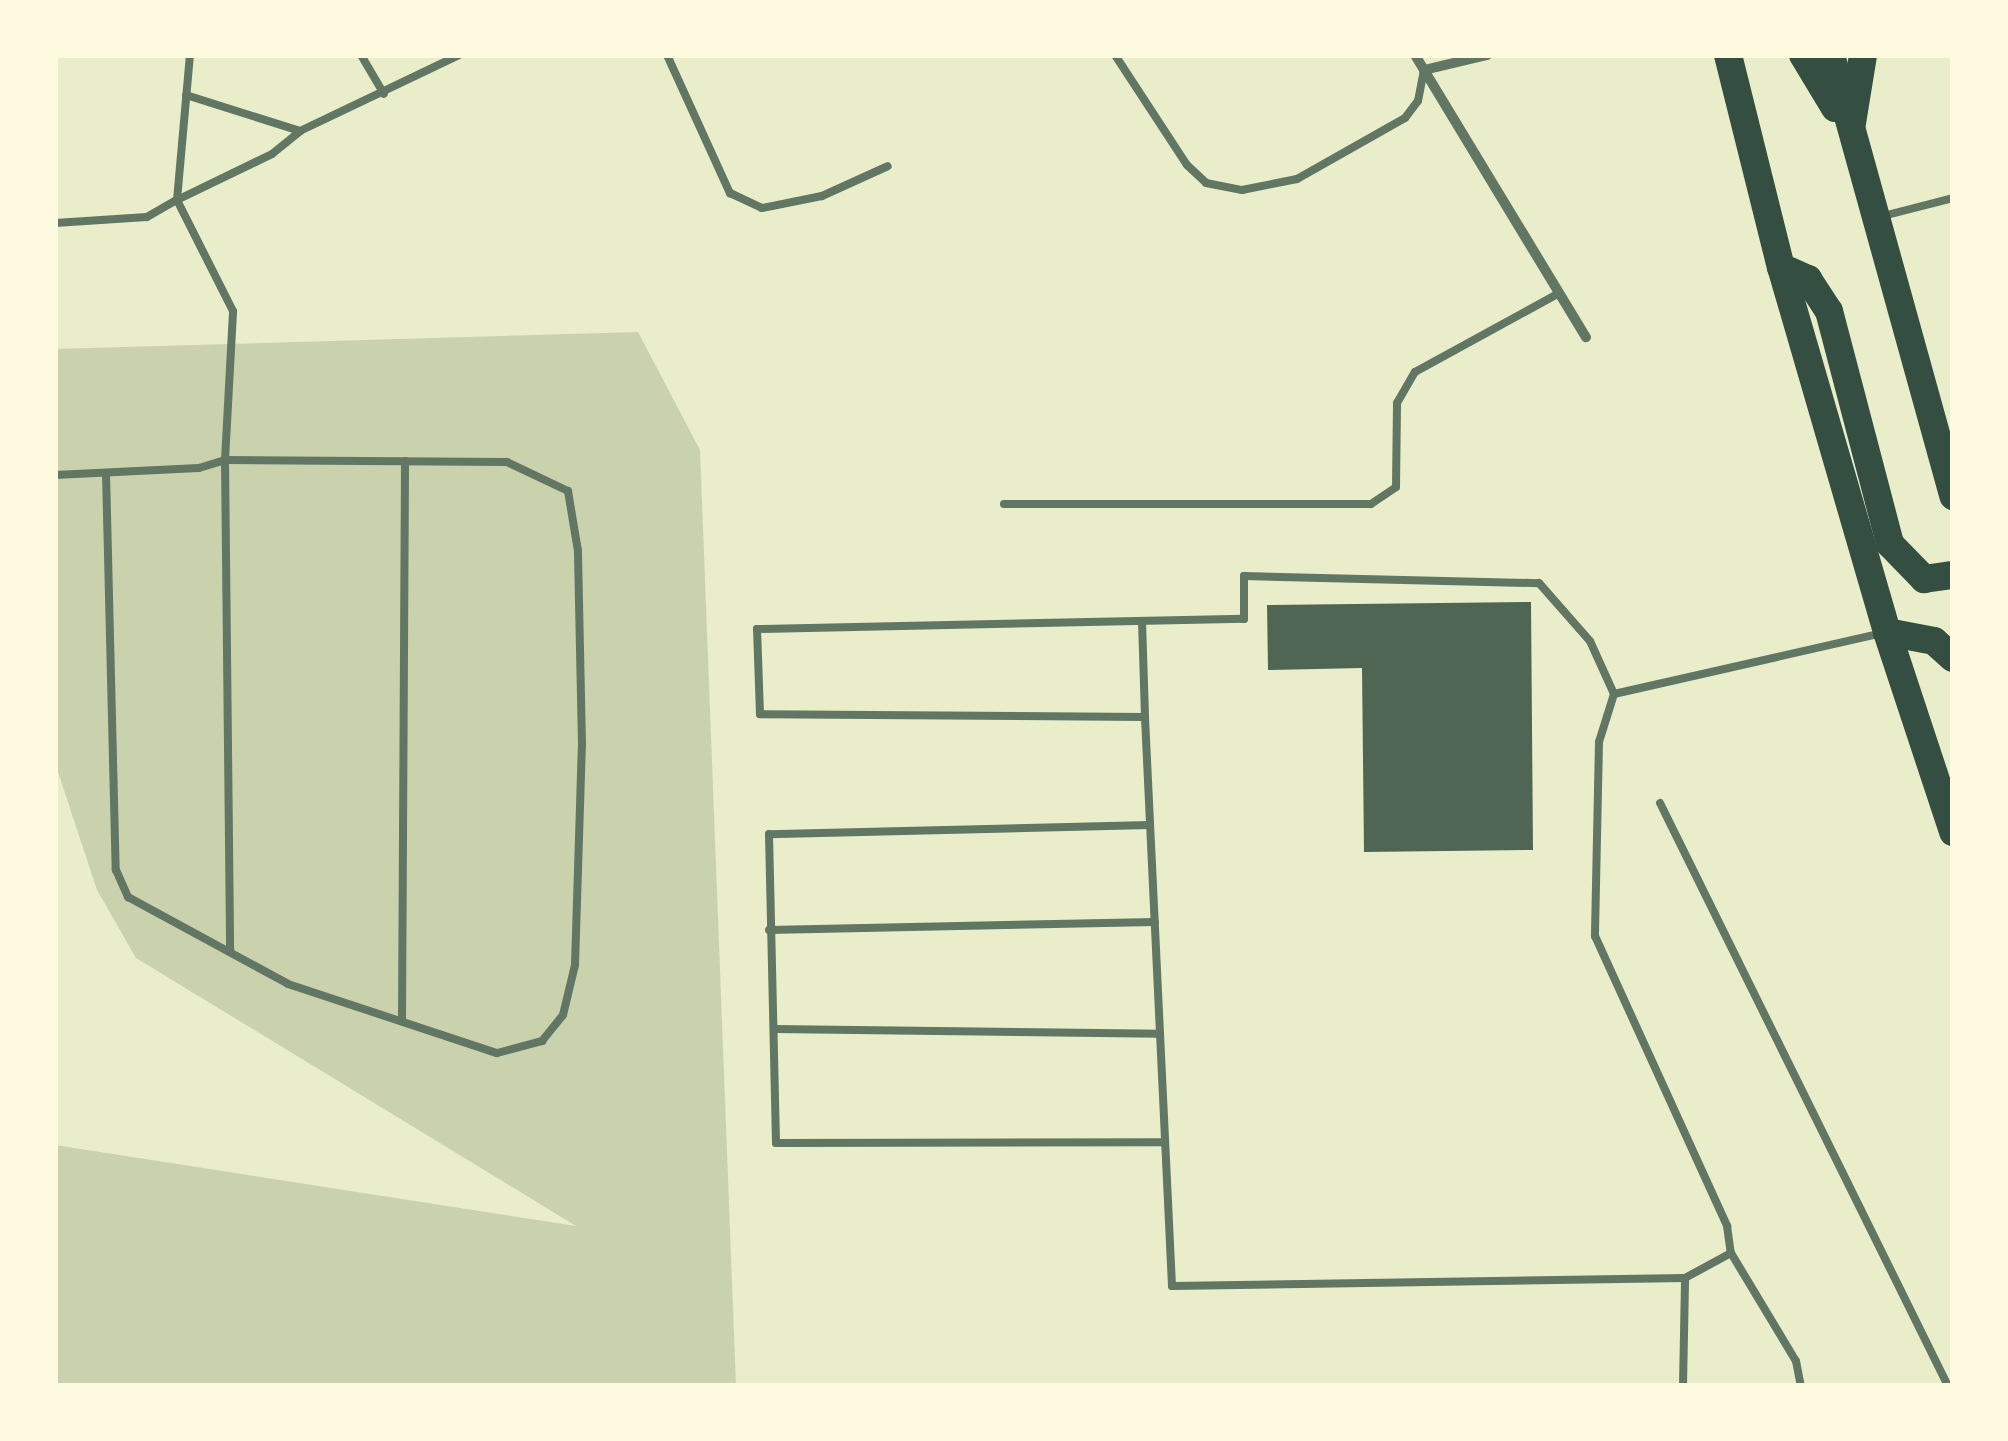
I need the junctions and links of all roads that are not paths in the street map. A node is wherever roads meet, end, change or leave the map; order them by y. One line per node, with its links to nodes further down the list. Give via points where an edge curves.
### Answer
1 (190, 55): 14 (lane)
2 (361, 55): 13 (lane)
3 (459, 55): 13 (lane)
4 (667, 55): 17 (lane, via 730,193 762,208 822,196)
5 (1115, 55): 12 (lane, via 1186,165 1206,183 1242,190 1297,179 1405,118 1418,101)
6 (1415, 55): 12 (street)
7 (1487, 55): 12 (street)
8 (1728, 55): 22 (highway)
9 (1803, 55): 16 (highway)
10 (1831, 55): 16 (highway)
11 (1863, 55): 16 (highway)
12 (1424, 70): 23 (street)
13 (384, 94): 15 (lane)
14 (186, 95): 15 (lane); 19 (lane)
15 (300, 131): 19 (lane, via 272,154)
16 (1851, 135): 20 (highway)
17 (888, 166)
18 (1953, 198): 20 (lane)
19 (177, 200): 21 (lane, via 147,217); 25 (lane, via 233,311)
20 (1874, 218): 29 (highway)
21 (55, 223)
22 (1781, 267): 31 (highway, via 1808,279 1828,311 1890,544 1924,579); 33 (highway)
23 (1558, 293): 24 (street); 30 (lane, via 1416,372 1397,403 1396,487 1371,504)
24 (1586, 336)
25 (224, 460): 26 (lane); 27 (lane, via 199,468); 42 (lane)
26 (404, 462): 43 (lane); 43 (lane, via 508,462 568,491 578,551 582,745 576,964 563,1015 542,1042 497,1052)
27 (106, 472): 28 (lane); 42 (lane, via 116,870 128,897)
28 (55, 475)
29 (1953, 496)
30 (1004, 504)
31 (1953, 575)
32 (1142, 621): 35 (lane, via 1244,619 1244,576 1540,583 1590,642); 36 (lane); 36 (lane, via 757,628 760,714)
33 (1887, 632): 34 (highway, via 1934,641); 35 (lane); 39 (highway)
34 (1953, 658)
35 (1614, 694): 47 (lane, via 1599,742 1594,936 1727,1226)
36 (1145, 716): 38 (lane)
37 (1660, 803): 51 (lane)
38 (1150, 825): 40 (lane); 41 (lane, via 769,834)
39 (1953, 832)
40 (1155, 922): 41 (lane); 45 (lane)
41 (769, 930): 44 (lane)
42 (230, 952): 43 (lane, via 288,984)
43 (402, 1021)
44 (774, 1029): 45 (lane); 46 (lane, via 776,1143)
45 (1160, 1034): 46 (lane)
46 (1165, 1142): 48 (lane, via 1172,1286)
47 (1731, 1253): 48 (lane); 50 (lane, via 1796,1361)
48 (1684, 1278): 49 (lane)
49 (1683, 1386)
50 (1801, 1386)
51 (1948, 1386)

